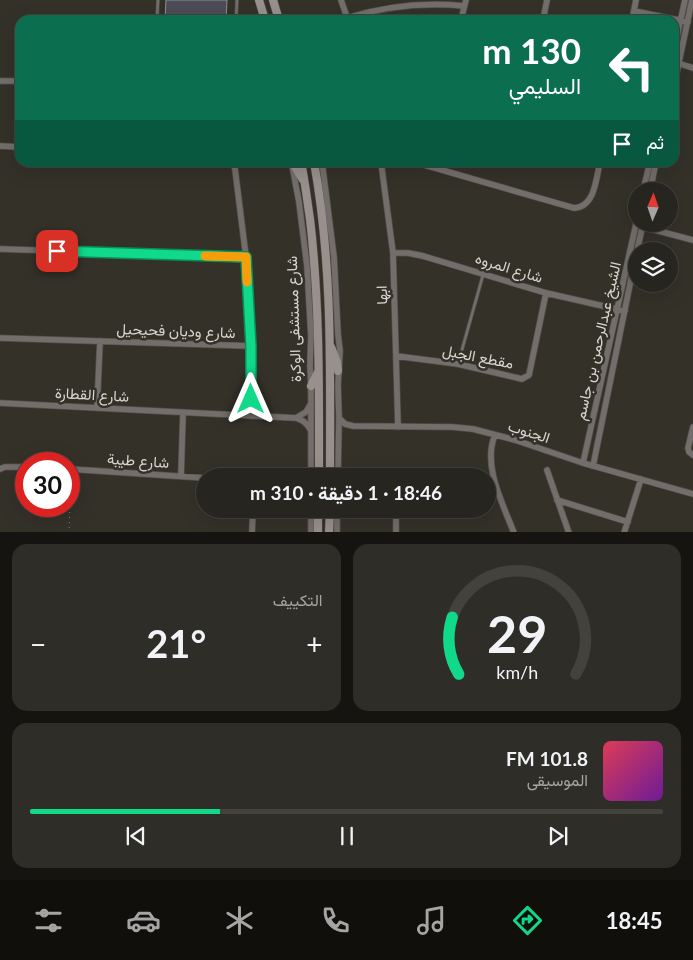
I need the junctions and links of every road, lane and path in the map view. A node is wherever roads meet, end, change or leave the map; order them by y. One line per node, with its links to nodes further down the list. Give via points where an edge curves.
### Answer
1 (158, 0): 12 (lane)
2 (237, 0): 13 (lane)
3 (259, 0): 14 (street)
4 (273, 0): 15 (street)
5 (341, 0): 16 (street)
6 (547, 0): 18 (street)
7 (636, 0): 11 (street)
8 (685, 0): 21 (street)
9 (692, 0): 22 (street)
10 (465, 3): 17 (street, via 385,8)
11 (634, 11): 19 (street); 20 (street)
12 (157, 15)
13 (236, 15)
14 (264, 15)
15 (278, 15)
16 (347, 15)
17 (361, 15)
18 (543, 15)
19 (633, 15)
20 (652, 15)
21 (680, 21): 22 (street); 23 (street)
22 (688, 22): 24 (street)
23 (679, 26)
24 (679, 53)
25 (679, 64): 26 (street)
26 (693, 68)
27 (0, 81): 28 (street)
28 (15, 81)
29 (0, 146): 30 (street)
30 (15, 147)
31 (234, 167): 50 (street, شارع وديان فحيحيل)
32 (293, 167): 64 (street, شارع مستشفى الوكرة, via 307,266)
33 (295, 167): 44 (street)
34 (302, 167): 44 (street, شارع مستشفى الوكرة)
35 (315, 167): 58 (street, via 326,252)
36 (323, 167): 63 (street, via 334,257 340,351)
37 (382, 167): 49 (street, ابها)
38 (431, 167): 39 (street, via 580,208 590,200)
39 (599, 167)
40 (649, 167): 42 (street)
41 (655, 167): 43 (street)
42 (645, 182)
43 (652, 182)
44 (305, 184): 62 (street, شارع مستشفى الوكرة, via 315,272)
45 (637, 232): 54 (street, الشيخ عبدالرحمن بن جاسم)
46 (664, 232): 47 (street)
47 (693, 240)
48 (0, 249): 50 (street)
49 (393, 253): 51 (street, شارع المروه, via 423,256); 60 (street, ابها)
50 (246, 257): 59 (street, شارع وديان فحيحيل)
51 (484, 274): 53 (street, شارع المروه); 61 (lane)
52 (628, 292): 55 (street, الشيخ عبدالرحمن بن جاسم)
53 (546, 293): 54 (street, شارع المروه); 61 (street, مقطع الجبل, via 529,375 522,379)
54 (618, 310): 55 (street, شارع المروه); 79 (street, الشيخ عبدالرحمن بن جاسم)
55 (624, 311): 80 (street, الشيخ عبدالرحمن بن جاسم)
56 (0, 338): 57 (street, شارع وديان فحيحيل)
57 (100, 341): 59 (street, شارع وديان فحيحيل); 67 (street, شارع وديان فحيحيل)
58 (330, 345): 63 (street); 84 (street)
59 (251, 346): 69 (street, شارع وديان فحيحيل)
60 (396, 356): 61 (street, مقطع الجبل); 73 (street, ابها)
61 (458, 364)
62 (319, 370): 64 (street); 83 (street, شارع مستشفى الوكرة)
63 (338, 371): 71 (street)
64 (311, 386): 66 (street, شارع مستشفى الوكرة)
65 (0, 403): 67 (street, شارع القطارة)
66 (310, 405): 70 (street); 75 (street, شارع مستشفى الوكرة)
67 (97, 408): 68 (street, شارع القطارة)
68 (183, 413): 69 (street, شارع القطارة); 90 (street)
69 (251, 416): 70 (street, شارع القطارة)
70 (296, 418): 75 (street, via 304,421)
71 (339, 418): 72 (street); 76 (street)
72 (352, 426): 73 (street, الجنوب); 76 (street)
73 (398, 427): 77 (street, الجنوب, via 463,428)
74 (693, 427): 78 (street, via 688,448)
75 (311, 431): 82 (street, شارع مستشفى الوكرة)
76 (339, 435): 85 (street)
77 (495, 435): 79 (street, الجنوب); 86 (street, via 490,454)
78 (693, 455)
79 (583, 463): 80 (street, الجنوب)
80 (593, 466): 92 (street, الجنوب)
81 (15, 467): 87 (street)
82 (311, 468)
83 (319, 468)
84 (330, 468)
85 (338, 468)
86 (492, 468)
87 (0, 469)
88 (80, 470): 90 (street, شارع طيبة)
89 (547, 470): 95 (street)
90 (181, 476): 91 (street, شارع طيبة)
91 (196, 477)
92 (641, 479): 94 (street, الجنوب); 103 (street)
93 (496, 486): 110 (street)
94 (693, 494)
95 (557, 500): 103 (street); 111 (street)
96 (69, 517): 104 (path)
97 (253, 518): 105 (street)
98 (311, 518): 106 (street)
99 (318, 518): 107 (street)
100 (332, 518): 108 (street)
101 (337, 518): 108 (street)
102 (396, 518): 109 (street)
103 (628, 522): 112 (street)
104 (69, 532)
105 (252, 532)
106 (311, 532)
107 (318, 532)
108 (336, 532)
109 (396, 532)
110 (514, 532)
111 (569, 532)
112 (624, 532)

